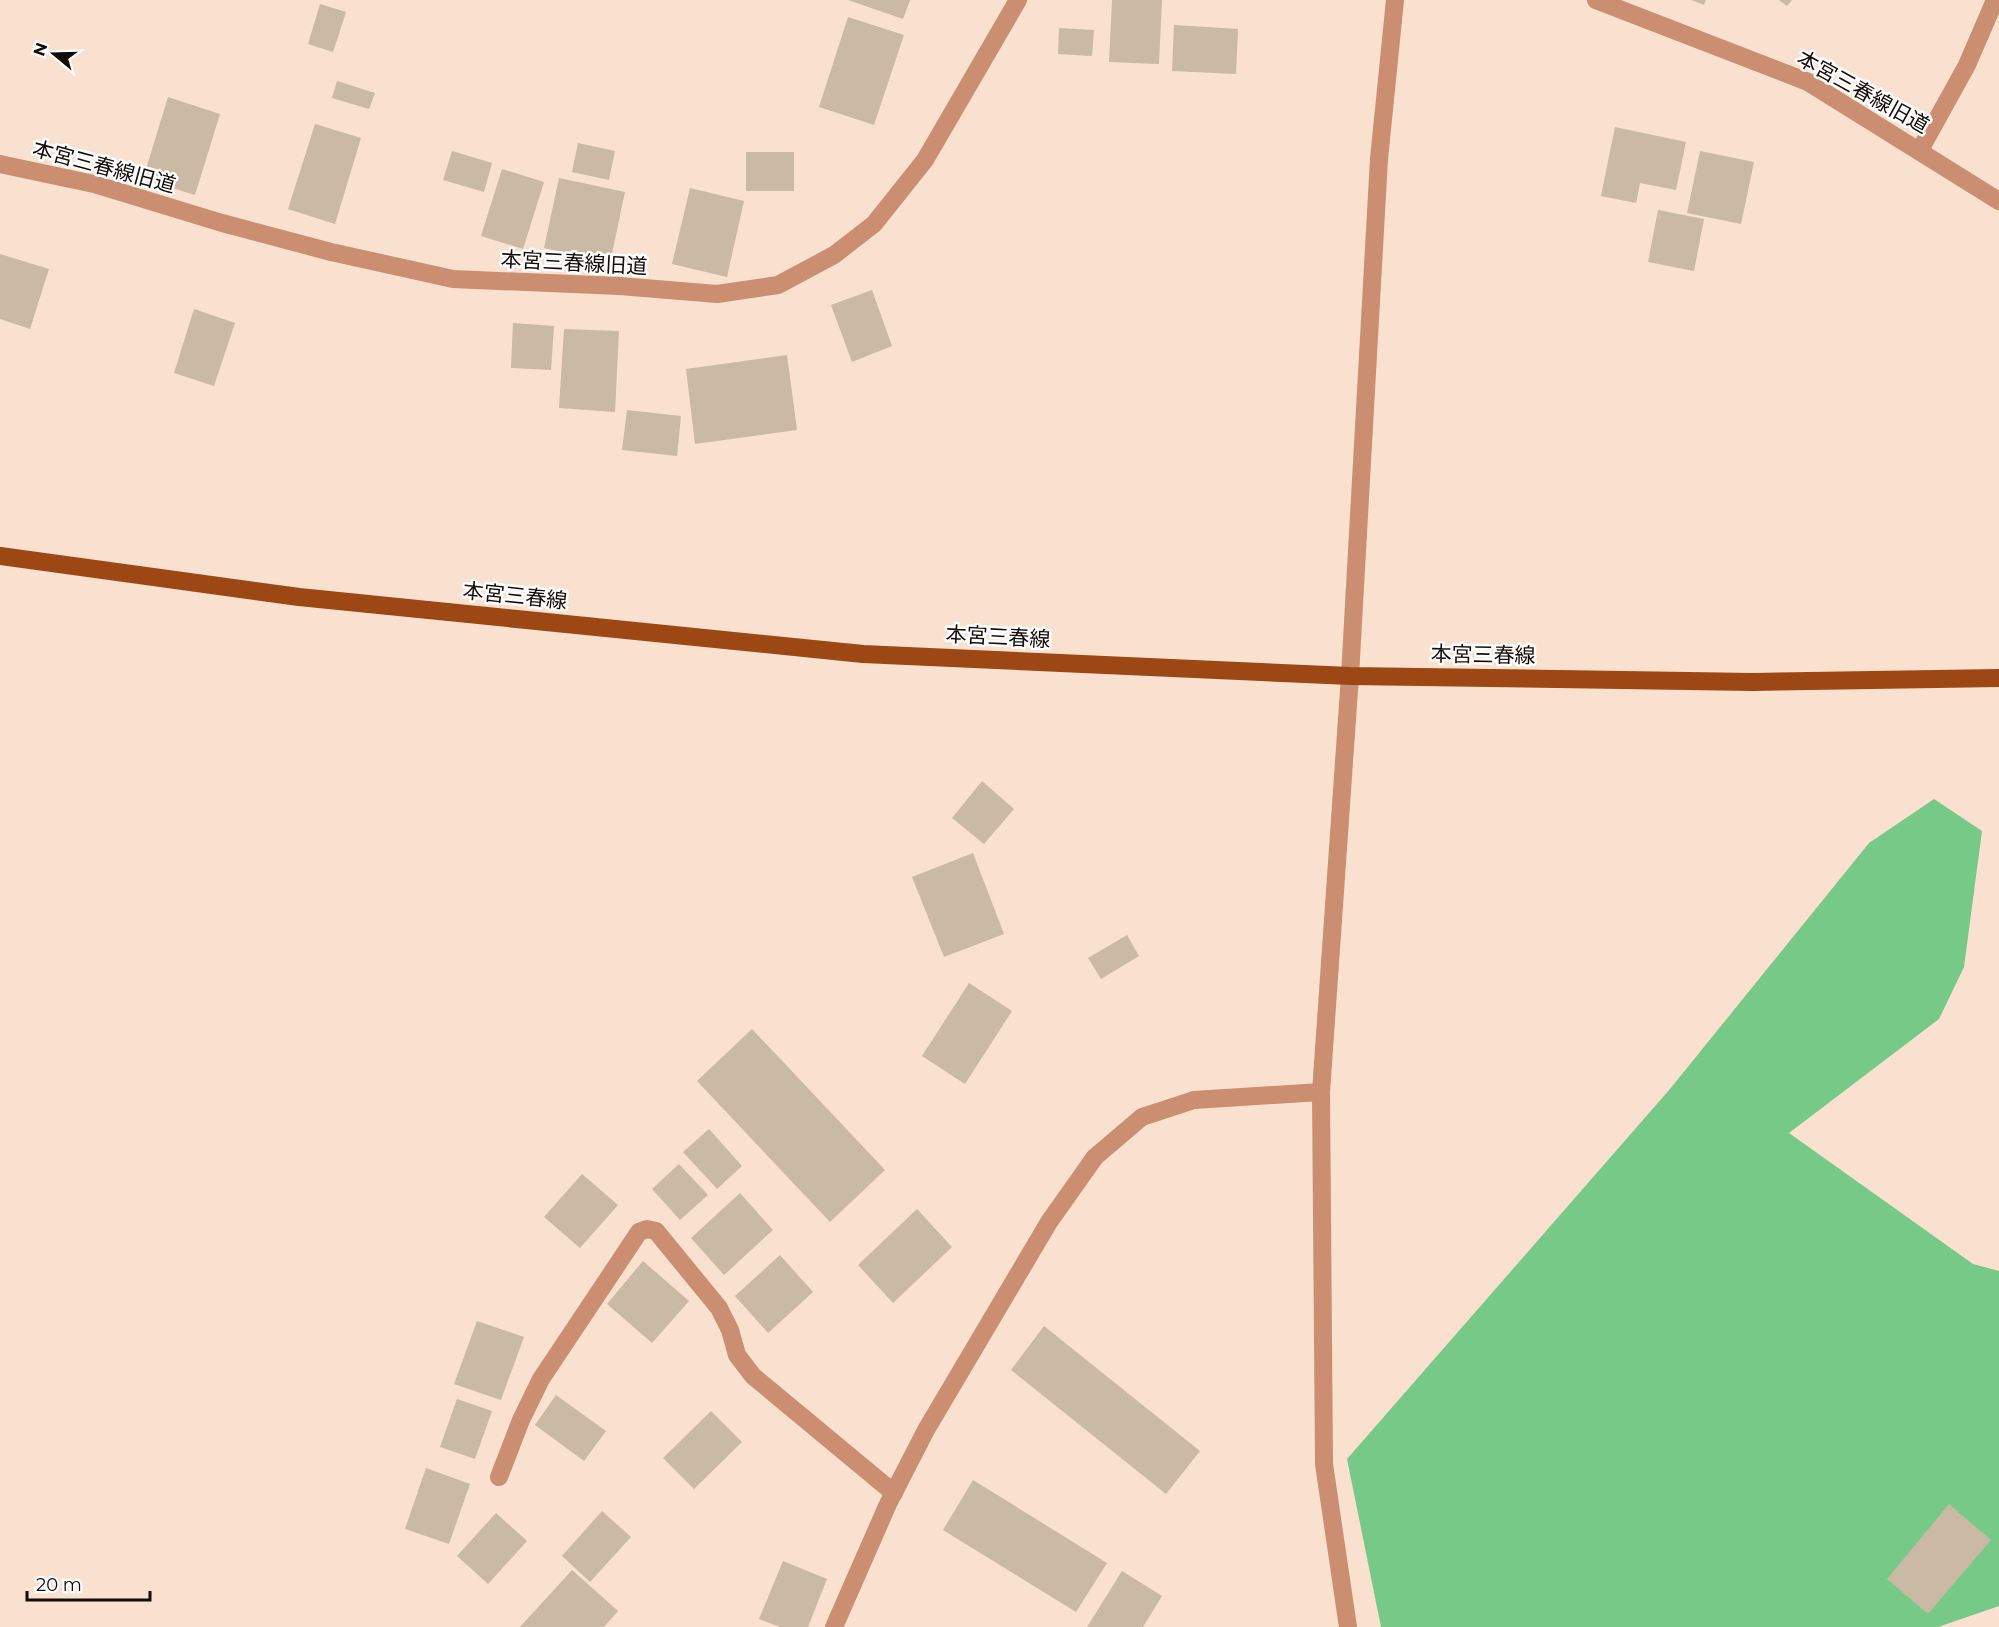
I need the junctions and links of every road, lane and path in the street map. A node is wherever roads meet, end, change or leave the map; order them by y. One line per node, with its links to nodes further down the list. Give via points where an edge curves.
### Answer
1 (1018, 0): 6 (street, 本宮三春線旧道, via 925,160 874,224 834,255 778,285 717,294 453,279 331,252 94,184)
2 (1395, 0): 9 (street, via 1379,159)
3 (1596, 0): 5 (street, 本宮三春線旧道, via 1808,82)
4 (1995, 0): 5 (street, via 1967,65)
5 (1920, 150): 7 (street, 本宮三春線旧道)
6 (0, 164)
7 (1999, 201)
8 (0, 556): 9 (main road, 本宮三春線, via 299,597 863,654)
9 (1350, 676): 10 (main road, 本宮三春線, via 1754,682); 11 (street)
10 (1999, 678)
11 (1321, 1092): 13 (street, via 1194,1100 1142,1118 1095,1157 1043,1231 926,1430); 15 (street, via 1324,1464)
12 (499, 1477): 13 (street, via 541,1379 639,1232 647,1229 656,1231 719,1308 737,1355 753,1376)
13 (894, 1493): 14 (street)
14 (834, 1627)
15 (1347, 1627)

